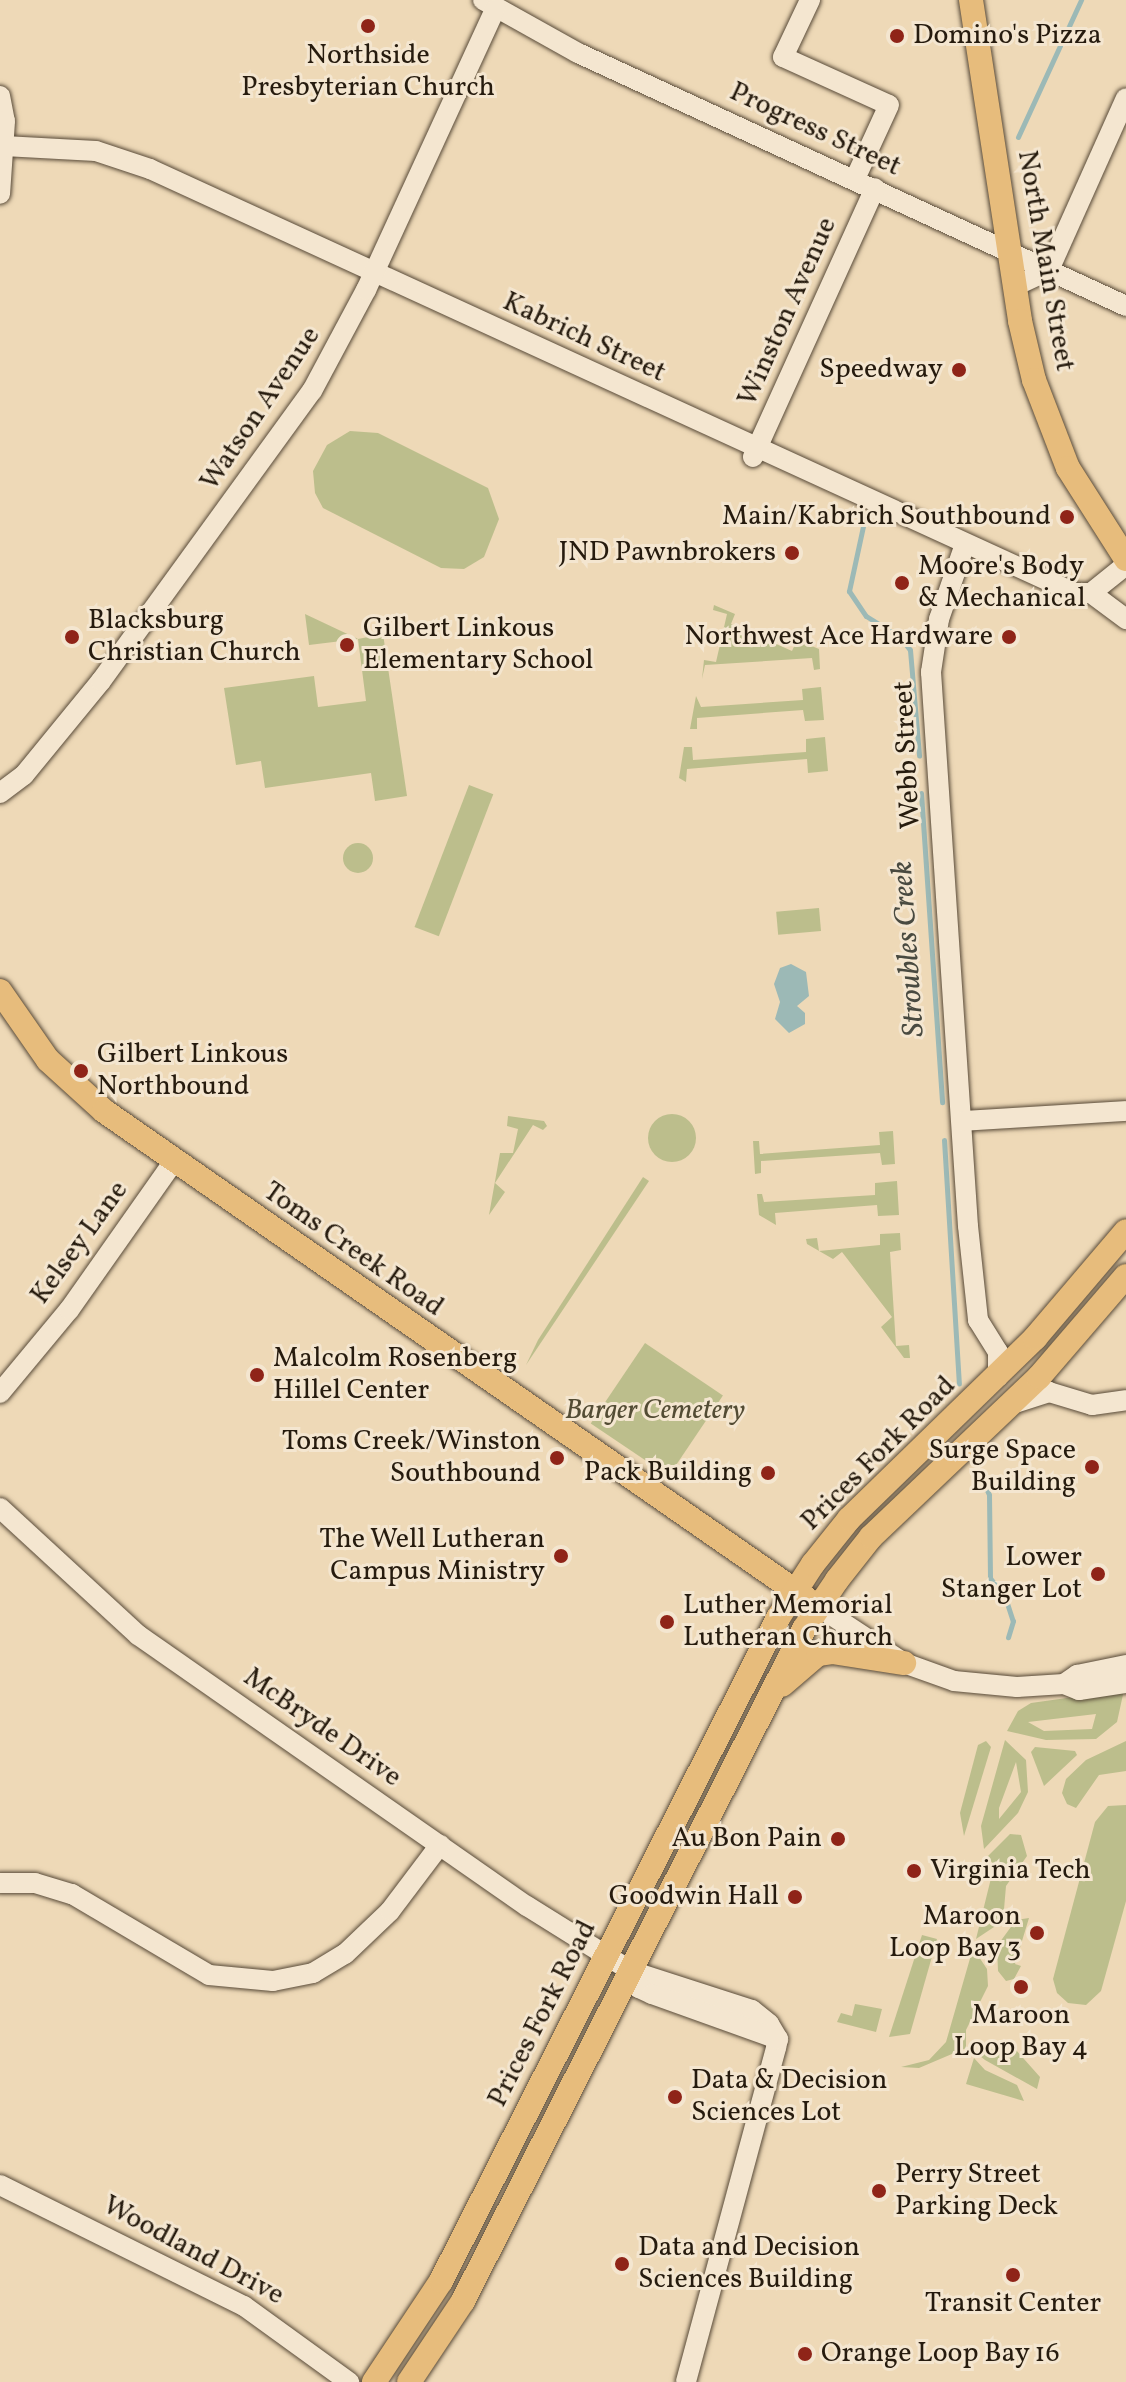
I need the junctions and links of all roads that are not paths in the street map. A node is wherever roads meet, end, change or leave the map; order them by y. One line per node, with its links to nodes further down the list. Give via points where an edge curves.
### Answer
1 (810, 0): 7 (street, via 783,57 889,105)
2 (971, 0): 10 (main road, North Main Street)
3 (489, 5): 7 (street, Progress Street, via 578,53); 12 (street, Watson Avenue)
4 (0, 96): 6 (street)
5 (1126, 98): 11 (street)
6 (4, 146): 9 (street); 12 (street, Kabrich Street, via 66,146 119,157)
7 (855, 179): 8 (street, Progress Street)
8 (875, 188): 10 (street, Progress Street); 15 (street, Winston Avenue)
9 (0, 194)
10 (1011, 251): 11 (street, Progress Street); 13 (main road, North Main Street)
11 (1049, 270): 13 (street); 14 (street, Progress Street)
12 (374, 272): 15 (street, Kabrich Street); 21 (street, Watson Avenue, via 336,351 289,425 66,726 24,775)
13 (1015, 286): 17 (main road, North Main Street, via 1046,415 1080,489)
14 (1126, 306)
15 (755, 454): 16 (street, Kabrich Street)
16 (965, 544): 19 (street, Kabrich Street, via 1075,593); 24 (street, Webb Street, via 939,619 931,672)
17 (1126, 559)
18 (1126, 565): 19 (street)
19 (1091, 593): 20 (street)
20 (1126, 619)
21 (0, 793)
22 (4, 1007): 25 (main road, Toms Creek Road, via 73,1085)
23 (1126, 1111): 24 (street)
24 (962, 1121): 29 (street, Webb Street, via 978,1320)
25 (174, 1161): 32 (street, Kelsey Lane, via 69,1310); 38 (main road, Toms Creek Road)
26 (1126, 1231): 28 (main road, Prices Fork Road)
27 (1126, 1276): 30 (main road, Prices Fork Road)
28 (1035, 1338): 29 (street, via 1012,1346); 31 (main road, Prices Fork Road)
29 (995, 1344): 31 (street, Webb Street)
30 (1067, 1346): 33 (street, via 1059,1368); 35 (main road, Prices Fork Road)
31 (998, 1377): 38 (main road, Prices Fork Road, via 849,1519)
32 (0, 1393)
33 (1059, 1394): 34 (street, via 1092,1405); 35 (street, via 1026,1396)
34 (1126, 1400)
35 (1006, 1410): 39 (main road, Prices Fork Road, via 871,1537)
36 (0, 1508): 37 (street, McBryde Drive)
37 (8, 1528): 45 (street, McBryde Drive, via 138,1635)
38 (795, 1592): 39 (main road, Toms Creek Road); 47 (main road, Prices Fork Road)
39 (819, 1607): 40 (street); 44 (main road, Prices Fork Road)
40 (904, 1663): 43 (street, via 954,1681 1017,1687); 44 (main road, via 849,1653 818,1654)
41 (1126, 1665): 43 (street, via 1077,1675)
42 (1126, 1683): 43 (street, via 1079,1690)
43 (1064, 1684)
44 (770, 1699): 48 (main road, Prices Fork Road)
45 (440, 1845): 46 (street, via 390,1911 345,1954 313,1973 273,1981 209,1975 72,1894 31,1882); 47 (street, McBryde Drive)
46 (0, 1883)
47 (607, 1955): 48 (street, McBryde Drive); 51 (main road, Prices Fork Road, via 441,2281)
48 (631, 1971): 52 (main road, Prices Fork Road, via 463,2301); 53 (street, McBryde Drive, via 752,2010 778,2039)
49 (0, 2185): 50 (street, Woodland Drive, via 244,2306)
50 (349, 2382)
51 (374, 2382)
52 (409, 2382)
53 (686, 2382)

